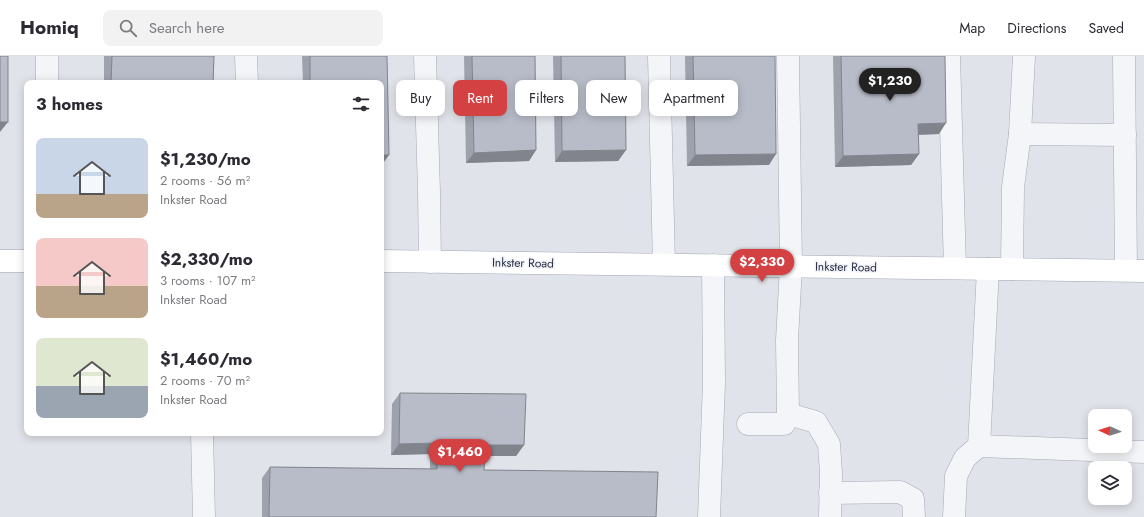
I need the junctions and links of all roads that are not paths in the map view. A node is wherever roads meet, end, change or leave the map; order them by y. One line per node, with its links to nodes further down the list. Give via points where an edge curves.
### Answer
1 (47, 56): 9 (lane)
2 (246, 56): 10 (lane)
3 (425, 56): 16 (lane)
4 (659, 56): 17 (lane)
5 (788, 56): 19 (lane)
6 (949, 56): 20 (lane)
7 (1024, 56): 11 (lane)
8 (1124, 56): 12 (lane)
9 (48, 80)
10 (246, 80)
11 (1020, 134): 12 (lane); 22 (lane, via 1012,187)
12 (1125, 135): 23 (lane)
13 (0, 261): 14 (main road)
14 (24, 261)
15 (384, 261): 16 (main road, Inkster Road)
16 (430, 262): 17 (main road, Inkster Road)
17 (664, 264): 18 (main road, Inkster Road)
18 (713, 265): 19 (main road, Inkster Road); 31 (lane, via 714,382)
19 (791, 266): 20 (main road, Inkster Road); 24 (lane)
20 (955, 268): 21 (main road, Inkster Road)
21 (988, 269): 22 (main road, Inkster Road); 27 (lane)
22 (1012, 269): 23 (main road, Inkster Road)
23 (1135, 270)
24 (788, 414): 25 (lane, via 784,424); 29 (lane, via 816,422 829,444)
25 (748, 424)
26 (202, 436): 30 (lane)
27 (979, 446): 28 (lane); 34 (lane, via 965,458 956,476)
28 (1144, 452)
29 (830, 493): 32 (lane); 33 (lane, via 900,492 914,499)
30 (204, 517)
31 (709, 517)
32 (830, 517)
33 (914, 517)
34 (954, 517)

